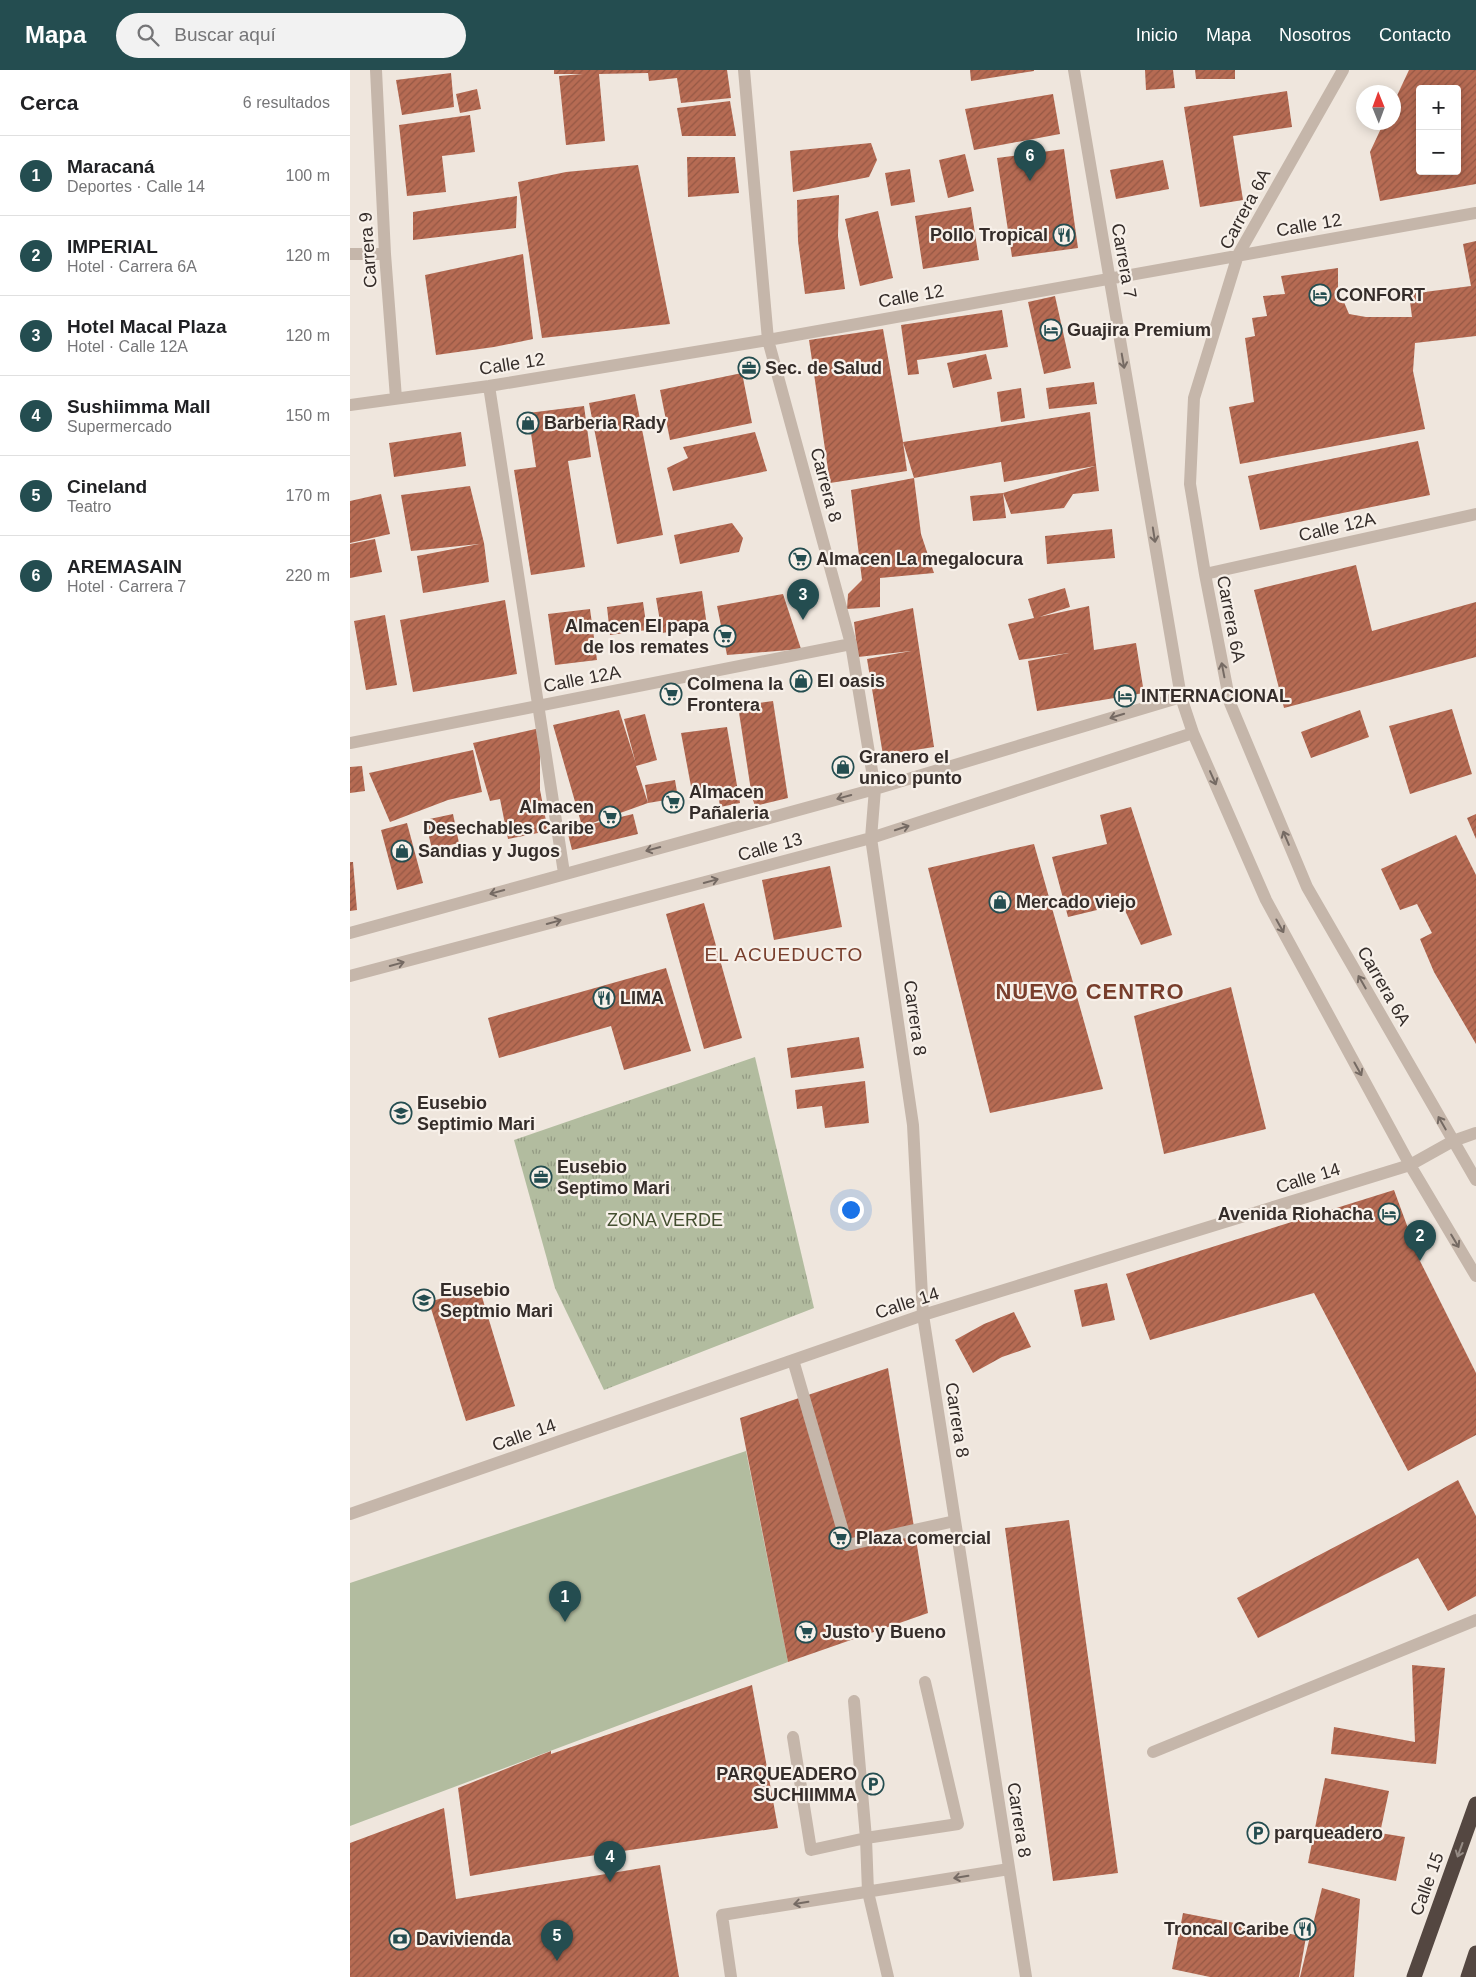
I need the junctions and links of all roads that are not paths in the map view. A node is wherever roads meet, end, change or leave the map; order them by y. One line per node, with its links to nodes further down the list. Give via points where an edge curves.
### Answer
1 (376, 70): 7 (street, Carrera 9)
2 (744, 70): 10 (street, Carrera 8)
3 (1074, 70): 9 (street, Carrera 7)
4 (1343, 70): 8 (street, Carrera 6A)
5 (1476, 213): 8 (street, Calle 12)
6 (350, 254): 7 (street)
7 (386, 254): 12 (street, Carrera 9)
8 (1238, 255): 9 (street, Calle 12); 15 (street, Carrera 6A, via 1194,398 1190,484)
9 (1109, 278): 10 (street, Calle 12); 17 (street, Carrera 7, one-way to 17)
10 (768, 340): 11 (street, Calle 12); 16 (street, Carrera 8)
11 (489, 386): 12 (street, Calle 12); 18 (street)
12 (396, 398): 13 (street, Calle 12)
13 (350, 405)
14 (1476, 514): 15 (street, Calle 12A)
15 (1205, 574): 27 (street, Carrera 6A, one-way to 15, via 1307,887 1230,704)
16 (851, 644): 18 (street, Calle 12A); 21 (street, Carrera 8)
17 (1181, 697): 19 (street, Carrera 7); 21 (street, Calle 13, one-way to 21)
18 (538, 706): 20 (street, Calle 12A); 23 (street)
19 (1193, 734): 22 (street, Calle 13, one-way to 19); 28 (street, one-way to 28, via 1266,900)
20 (350, 743)
21 (875, 789): 22 (street, Carrera 8); 23 (street, Calle 13, one-way to 23)
22 (871, 838): 25 (street, Calle 13, one-way to 22); 31 (street, Carrera 8, via 913,1125)
23 (564, 873): 24 (street, Calle 13, one-way to 24)
24 (350, 933)
25 (350, 976)
26 (1476, 1133): 27 (street, Calle 14)
27 (1453, 1142): 28 (street, Calle 14); 29 (street, Carrera 6A)
28 (1410, 1165): 30 (street, one-way to 30); 31 (street, Calle 14)
29 (1476, 1180)
30 (1476, 1276)
31 (923, 1315): 32 (street, Calle 14); 34 (street, Carrera 8)
32 (793, 1360): 33 (street, Calle 14); 34 (street, via 847,1545)
33 (350, 1514)
34 (955, 1521): 42 (street, Carrera 8)
35 (1476, 1620): 39 (street)
36 (925, 1682): 41 (street, via 958,1824)
37 (854, 1702): 41 (street)
38 (794, 1737): 41 (street, via 811,1850)
39 (1153, 1752)
40 (1476, 1804): 48 (highway, Calle 15, one-way to 48)
41 (866, 1838): 43 (street)
42 (1009, 1869): 43 (street, one-way to 43); 47 (street, Carrera 8)
43 (868, 1892): 45 (street, one-way to 45, via 722,1915); 46 (street)
44 (1476, 1953): 49 (highway)
45 (731, 1977)
46 (888, 1977)
47 (1026, 1977)
48 (1414, 1977)
49 (1468, 1977)

